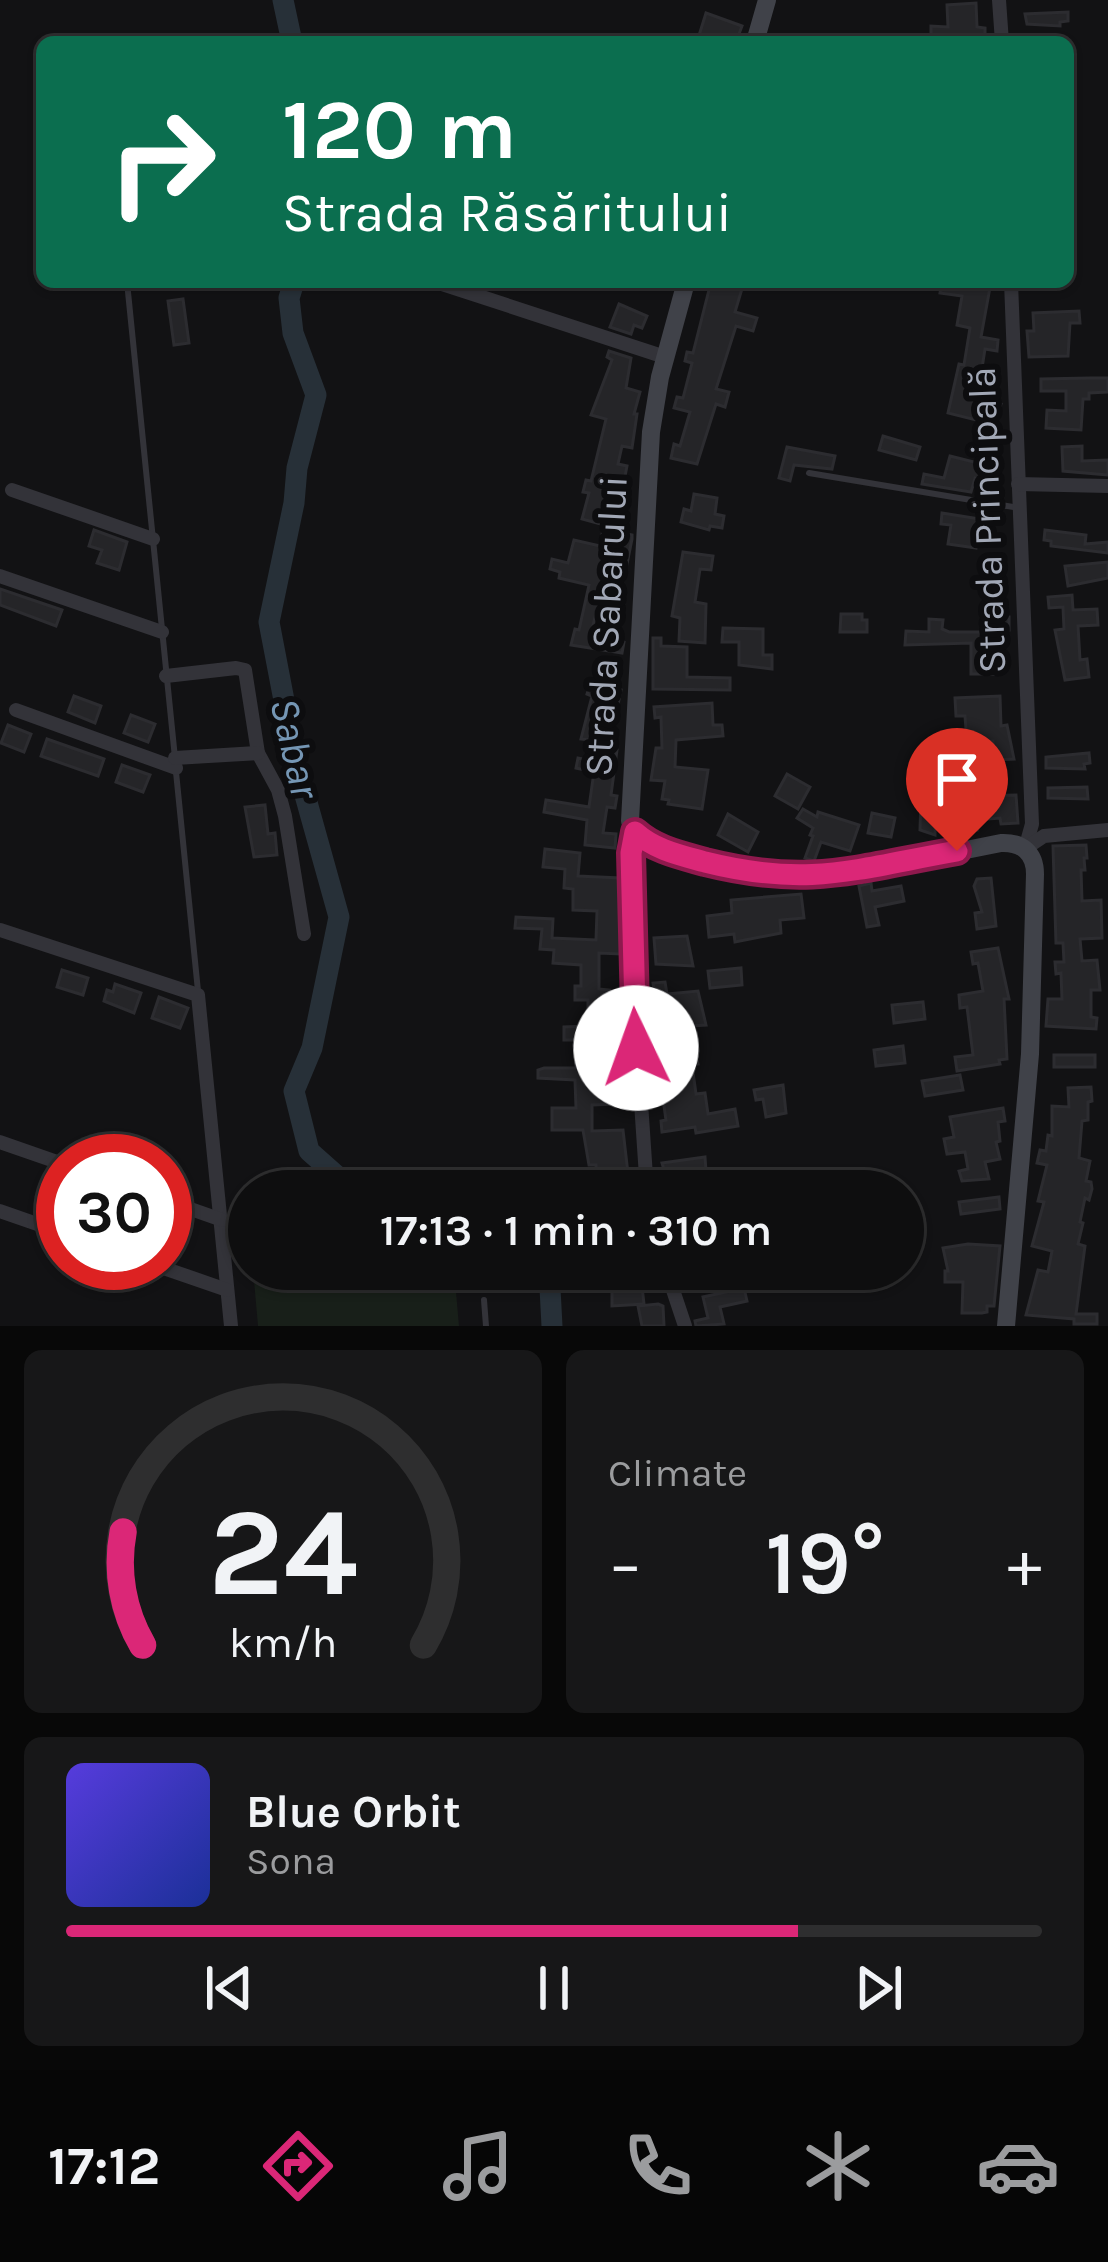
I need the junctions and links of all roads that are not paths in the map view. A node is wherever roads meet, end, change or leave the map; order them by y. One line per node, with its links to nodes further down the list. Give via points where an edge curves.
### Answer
1 (767, 0): 3 (main road)
2 (999, 0): 4 (street)
3 (757, 36)
4 (1002, 36)
5 (128, 288): 15 (lane)
6 (454, 288): 9 (street)
7 (684, 288): 9 (main road, Strada Sabarului)
8 (1011, 288): 11 (street, Strada Principală)
9 (665, 357): 23 (main road, Strada Sabarului, via 651,432 629,803)
10 (809, 473): 14 (lane)
11 (1018, 484): 12 (street); 14 (street, Strada Principală)
12 (1108, 486)
13 (12, 490): 15 (street)
14 (1018, 508): 24 (street, Strada Principală, via 1032,824)
15 (152, 539): 17 (lane)
16 (0, 576): 17 (street)
17 (162, 632): 18 (lane)
18 (166, 676): 20 (street, via 245,670); 21 (lane)
19 (16, 710): 21 (street)
20 (258, 753): 21 (street); 26 (street, via 285,816)
21 (175, 763): 27 (lane)
22 (1108, 830): 24 (street, via 1045,836)
23 (635, 832): 24 (main road, via 687,857 791,878 1001,844); 30 (street, Strada Sabarului, via 631,955)
24 (1025, 849): 42 (main road, Strada Principală, via 1035,866 1030,1054)
25 (0, 930): 27 (street)
26 (304, 934)
27 (198, 995): 33 (street)
28 (0, 1142): 29 (street)
29 (36, 1155)
30 (646, 1170)
31 (192, 1209): 33 (street)
32 (0, 1211): 34 (street)
33 (222, 1220): 36 (street)
34 (36, 1224)
35 (192, 1278): 36 (street)
36 (227, 1290): 39 (street)
37 (673, 1290): 41 (street)
38 (484, 1300): 40 (lane)
39 (231, 1326)
40 (486, 1326)
41 (685, 1326)
42 (1006, 1326)

